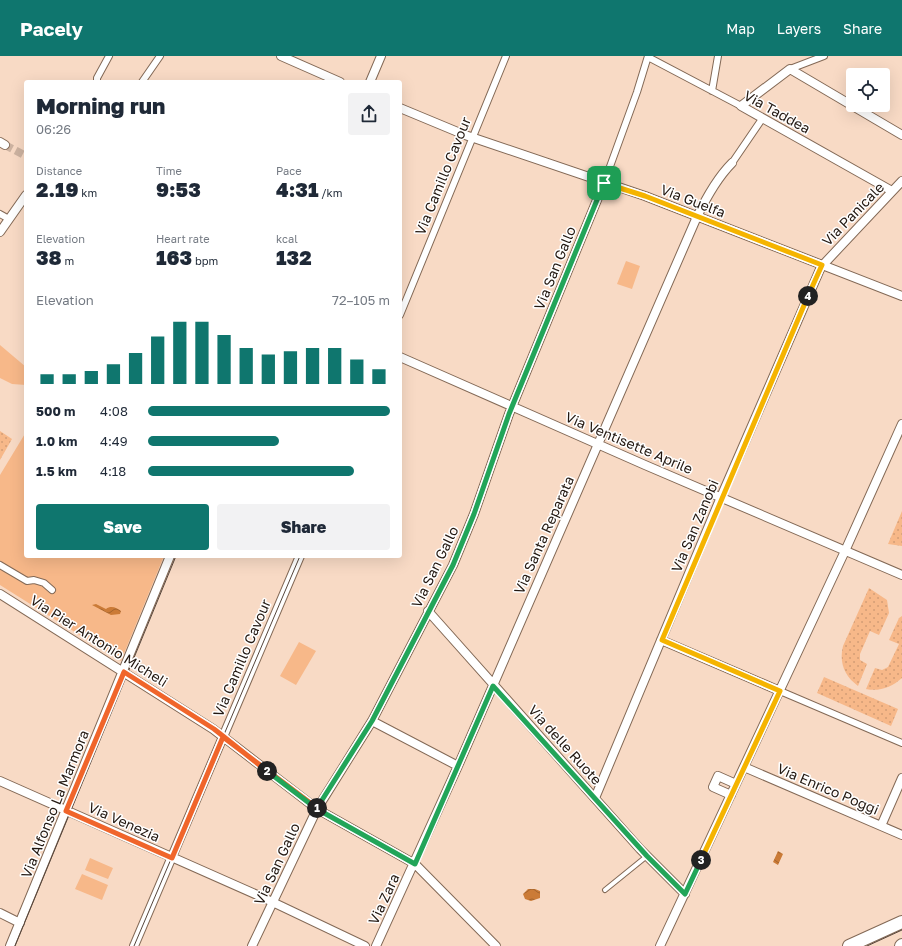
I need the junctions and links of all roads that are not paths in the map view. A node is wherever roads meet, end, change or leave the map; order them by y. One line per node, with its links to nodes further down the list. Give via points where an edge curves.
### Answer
1 (109, 56): 10 (street)
2 (160, 56): 11 (street)
3 (281, 56): 12 (street)
4 (381, 56): 13 (street)
5 (506, 56): 19 (street, Via Camillo Cavour)
6 (718, 56): 14 (street)
7 (823, 56): 9 (street)
8 (648, 57): 14 (street, Via Taddea); 22 (street)
9 (790, 69): 15 (street); 18 (street)
10 (97, 80)
11 (143, 80)
12 (335, 80)
13 (371, 80)
14 (712, 92): 15 (street, Via Taddea)
15 (741, 106): 17 (street, Via Taddea)
16 (402, 109): 19 (street, Via Guelfa)
17 (762, 118): 20 (street); 23 (street, Via Taddea)
18 (902, 135)
19 (472, 138): 22 (street, Via Guelfa); 31 (street, Via Camillo Cavour)
20 (732, 164): 26 (street, Via Santa Reparata, via 725,170)
21 (902, 181): 23 (street, Via Panicale)
22 (604, 183): 26 (street, Via Guelfa); 35 (street, Via San Gallo)
23 (892, 191): 29 (street, Via Panicale)
24 (24, 198): 27 (street)
25 (0, 214): 27 (street)
26 (697, 216): 29 (street, Via Guelfa); 37 (street, Via Santa Reparata)
27 (9, 219): 28 (street)
28 (0, 232)
29 (822, 265): 30 (street, Via Guelfa); 38 (street, Via San Zanobi)
30 (902, 296)
31 (404, 305): 32 (street); 33 (street)
32 (402, 308)
33 (402, 310)
34 (402, 357): 35 (street, Via Ventisette Aprile)
35 (512, 406): 37 (street, Via Ventisette Aprile); 46 (street, Via San Gallo, via 464,541)
36 (902, 424): 39 (street)
37 (598, 444): 38 (street, Via Ventisette Aprile); 49 (street, Via Santa Reparata)
38 (721, 497): 39 (street, Via Ventisette Aprile); 47 (street, Via San Zanobi)
39 (845, 551): 43 (street, Via Ventisette Aprile); 50 (street)
40 (169, 558): 48 (street, Via Alfonso La Marmora)
41 (298, 558): 52 (street, Via Camillo Cavour)
42 (0, 565): 44 (street, via 27,581 44,583)
43 (902, 575)
44 (52, 590)
45 (0, 594): 48 (street, Via Pier Antonio Micheli)
46 (428, 611): 49 (street, Via delle Ruote); 51 (street, Via San Gallo)
47 (662, 640): 50 (street); 60 (street, Via San Zanobi)
48 (124, 672): 52 (street, Via Pier Antonio Micheli); 62 (street, Via Alfonso La Marmora)
49 (493, 686): 54 (street, Via Santa Reparata); 60 (street, Via delle Ruote)
50 (780, 691): 53 (street); 55 (street)
51 (372, 721): 54 (street); 61 (street, Via San Gallo)
52 (223, 737): 61 (street, Via Pier Antonio Micheli); 66 (street, Via Camillo Cavour)
53 (902, 744)
54 (458, 766): 67 (street, Via Santa Reparata)
55 (744, 767): 58 (street); 63 (street, Via Enrico Poggi)
56 (902, 778): 63 (street)
57 (0, 781): 62 (street, Via Venezia)
58 (736, 784): 59 (street); 59 (street, via 718,776 713,787)
59 (731, 795): 69 (street)
60 (595, 798): 65 (street, Via delle Ruote)
61 (317, 809): 67 (street, Via Pier Antonio Micheli); 70 (street, Via San Gallo)
62 (66, 811): 66 (street, Via Venezia); 73 (street, Via Alfonso La Marmora)
63 (881, 826): 64 (street, Via Enrico Poggi)
64 (902, 835)
65 (647, 856): 68 (lane); 69 (street, Via delle Ruote)
66 (172, 858): 70 (street, Via Venezia); 75 (street, Via Camillo Cavour)
67 (415, 864): 78 (street, Via Zara); 79 (street, Via Pier Antonio Micheli)
68 (605, 890)
69 (685, 894): 80 (street)
70 (273, 903): 76 (street, Via San Gallo); 77 (street, Via Venezia)
71 (0, 913): 73 (street)
72 (902, 922): 81 (main road)
73 (20, 923): 74 (street, Via Alfonso La Marmora)
74 (10, 946)
75 (134, 946)
76 (252, 946)
77 (365, 946)
78 (376, 946)
79 (496, 946)
80 (660, 946)
81 (849, 946)

